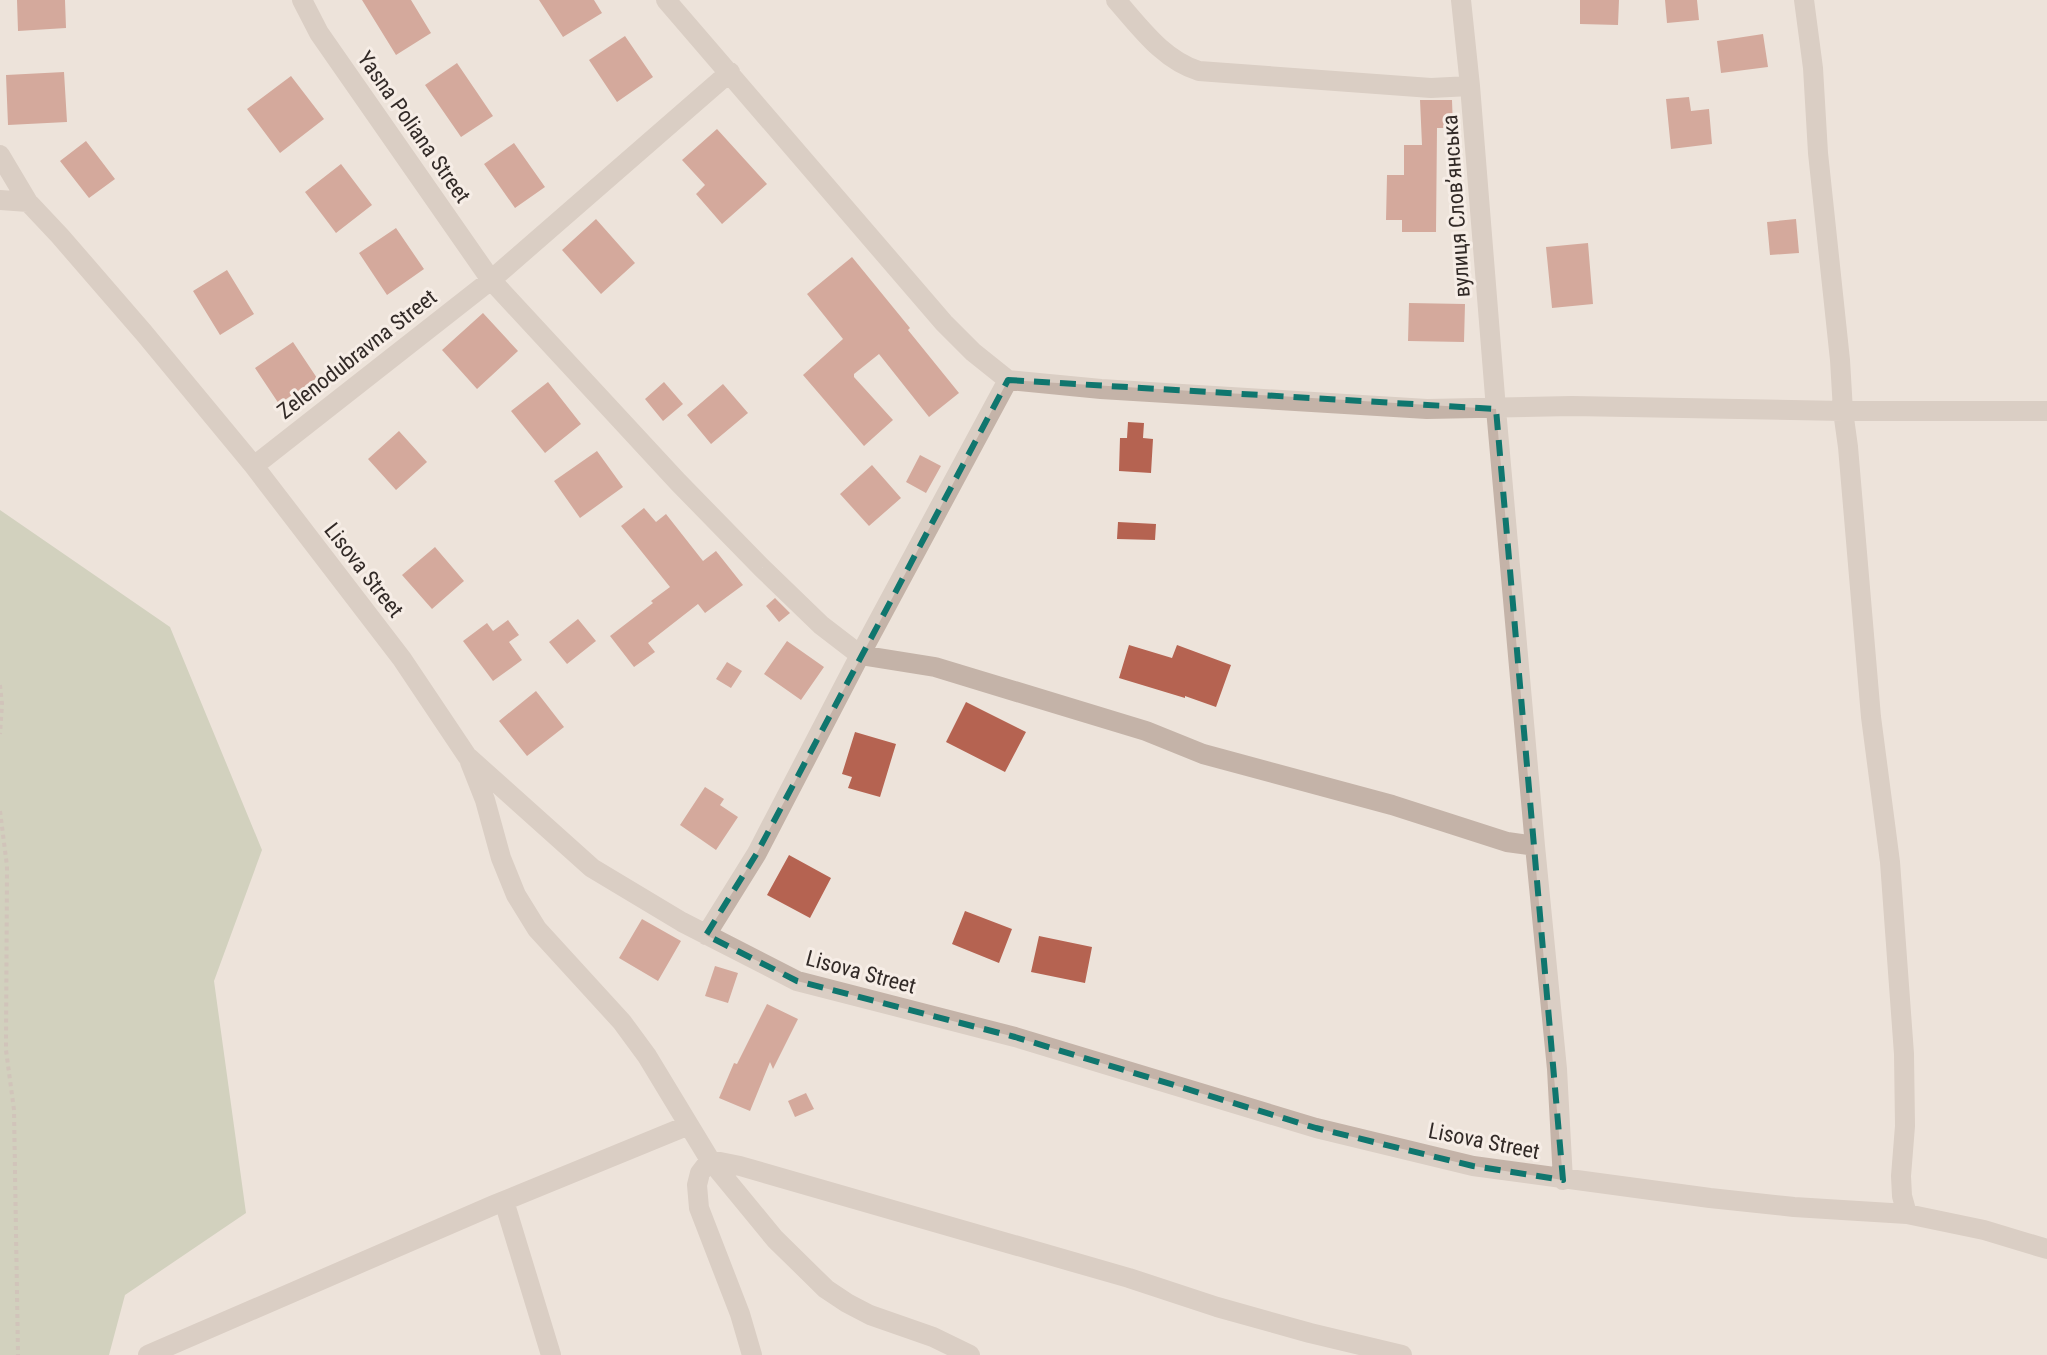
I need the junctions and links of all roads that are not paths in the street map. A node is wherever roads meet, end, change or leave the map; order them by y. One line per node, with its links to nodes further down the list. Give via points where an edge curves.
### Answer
1 (302, 0): 11 (street, Yasna Poliana Street, via 319,33)
2 (666, 0): 6 (street)
3 (1116, 0): 7 (street, via 1172,58 1199,71 1431,88)
4 (1461, 0): 7 (street, вулиця Словʼянська)
5 (1804, 0): 14 (street)
6 (730, 72): 11 (street, Zelenodubravna Street); 12 (street, via 944,323)
7 (1470, 86): 13 (street, вулиця Словʼянська)
8 (0, 155): 10 (street, Lisova Street)
9 (0, 200): 10 (street)
10 (28, 202): 16 (street, Lisova Street)
11 (491, 280): 16 (street, Zelenodubravna Street); 17 (street, Yasna Poliana Street, via 762,568)
12 (1008, 380): 13 (street, via 1427,409); 17 (street)
13 (1496, 409): 14 (street); 19 (street, вулиця Словʼянська)
14 (1843, 411): 15 (street); 25 (street, via 1890,862 1904,1054 1901,1176)
15 (2047, 411)
16 (254, 466): 18 (street, Lisova Street, via 402,659)
17 (860, 655): 19 (street, via 935,667 1146,731 1203,754); 20 (street, via 757,853)
18 (467, 756): 20 (street, Lisova Street, via 592,868); 21 (street, via 516,895 537,929 622,1022)
19 (1535, 846): 23 (street, вулиця Словʼянська, via 1559,1084)
20 (706, 935): 23 (street, Lisova Street, via 797,981 1015,1037 1316,1128 1473,1166)
21 (689, 1125): 22 (street); 24 (street)
22 (710, 1160): 29 (street, via 697,1185 699,1208); 30 (street, via 775,1239 826,1289 870,1315); 31 (street, via 1230,1311)
23 (1563, 1180): 25 (street, Lisova Street)
24 (504, 1201): 27 (street); 28 (street)
25 (1907, 1214): 26 (street, Lisova Street)
26 (2047, 1249)
27 (155, 1354)
28 (551, 1355)
29 (752, 1355)
30 (970, 1355)
31 (1402, 1355)

